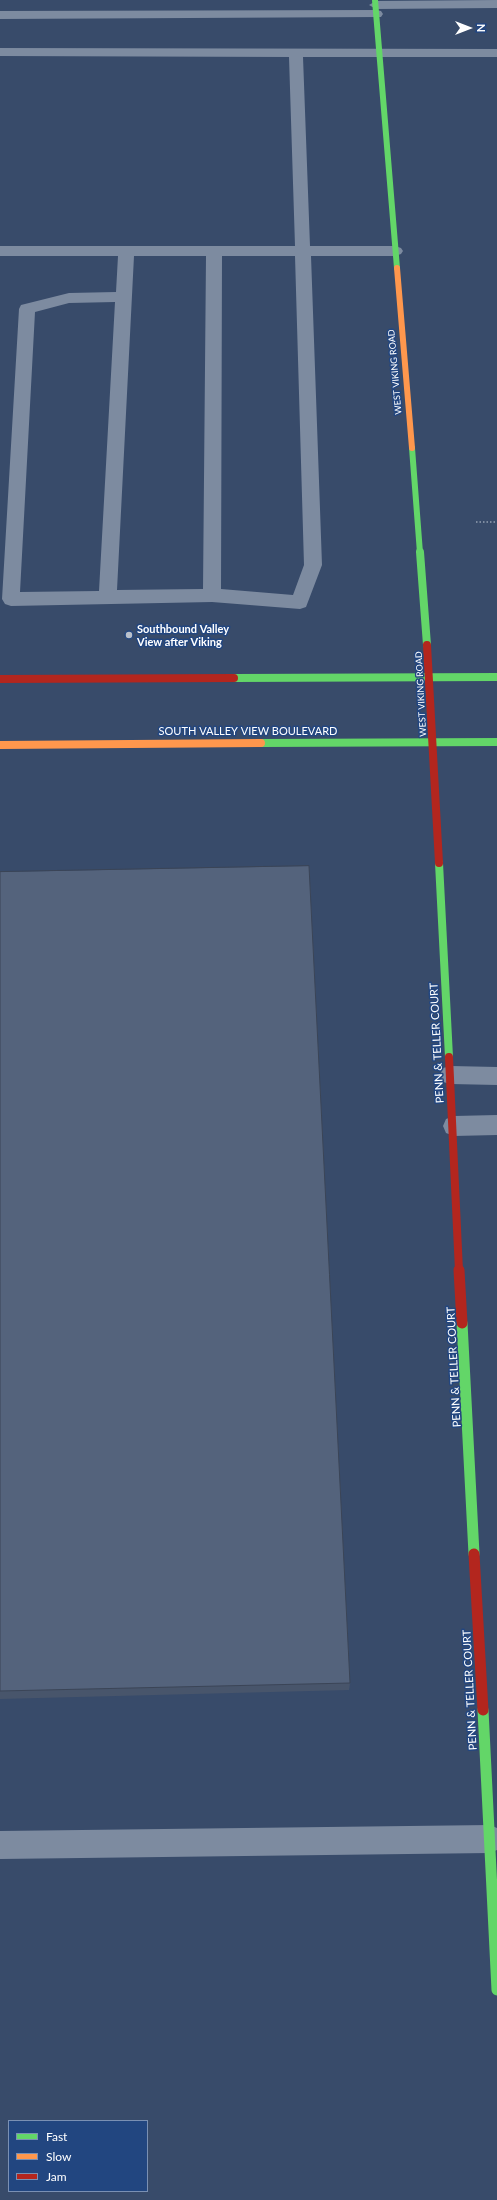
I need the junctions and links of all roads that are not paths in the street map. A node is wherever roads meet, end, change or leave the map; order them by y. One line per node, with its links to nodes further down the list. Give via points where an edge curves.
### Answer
1 (497, 4): 2 (lane)
2 (376, 6): 3 (lane); 7 (street, WEST VIKING ROAD)
3 (0, 15)
4 (0, 52): 5 (lane)
5 (296, 53): 7 (lane); 11 (lane)
6 (497, 53): 7 (lane)
7 (380, 54): 12 (street, WEST VIKING ROAD)
8 (0, 251): 9 (lane)
9 (126, 251): 10 (lane); 13 (lane)
10 (214, 251): 11 (lane); 14 (lane)
11 (302, 251): 12 (lane); 14 (lane, via 313,565 300,602)
12 (395, 251): 17 (street, WEST VIKING ROAD)
13 (124, 297): 15 (lane); 15 (lane, via 69,298 27,309 11,599)
14 (212, 595): 15 (lane)
15 (108, 597)
16 (1, 677): 17 (street)
17 (430, 677): 18 (street); 19 (street, WEST VIKING ROAD)
18 (497, 677)
19 (434, 742): 20 (street, SOUTH VALLEY VIEW BOULEVARD); 21 (street, SOUTH VALLEY VIEW BOULEVARD); 22 (street, PENN & TELLER COURT)
20 (497, 742)
21 (0, 745)
22 (451, 1075): 23 (lane); 25 (street, PENN & TELLER COURT)
23 (497, 1076)
24 (497, 1125): 25 (lane)
25 (454, 1126): 26 (street, PENN & TELLER COURT)
26 (490, 1839): 27 (lane); 28 (street, PENN & TELLER COURT)
27 (0, 1845)
28 (497, 1990)

